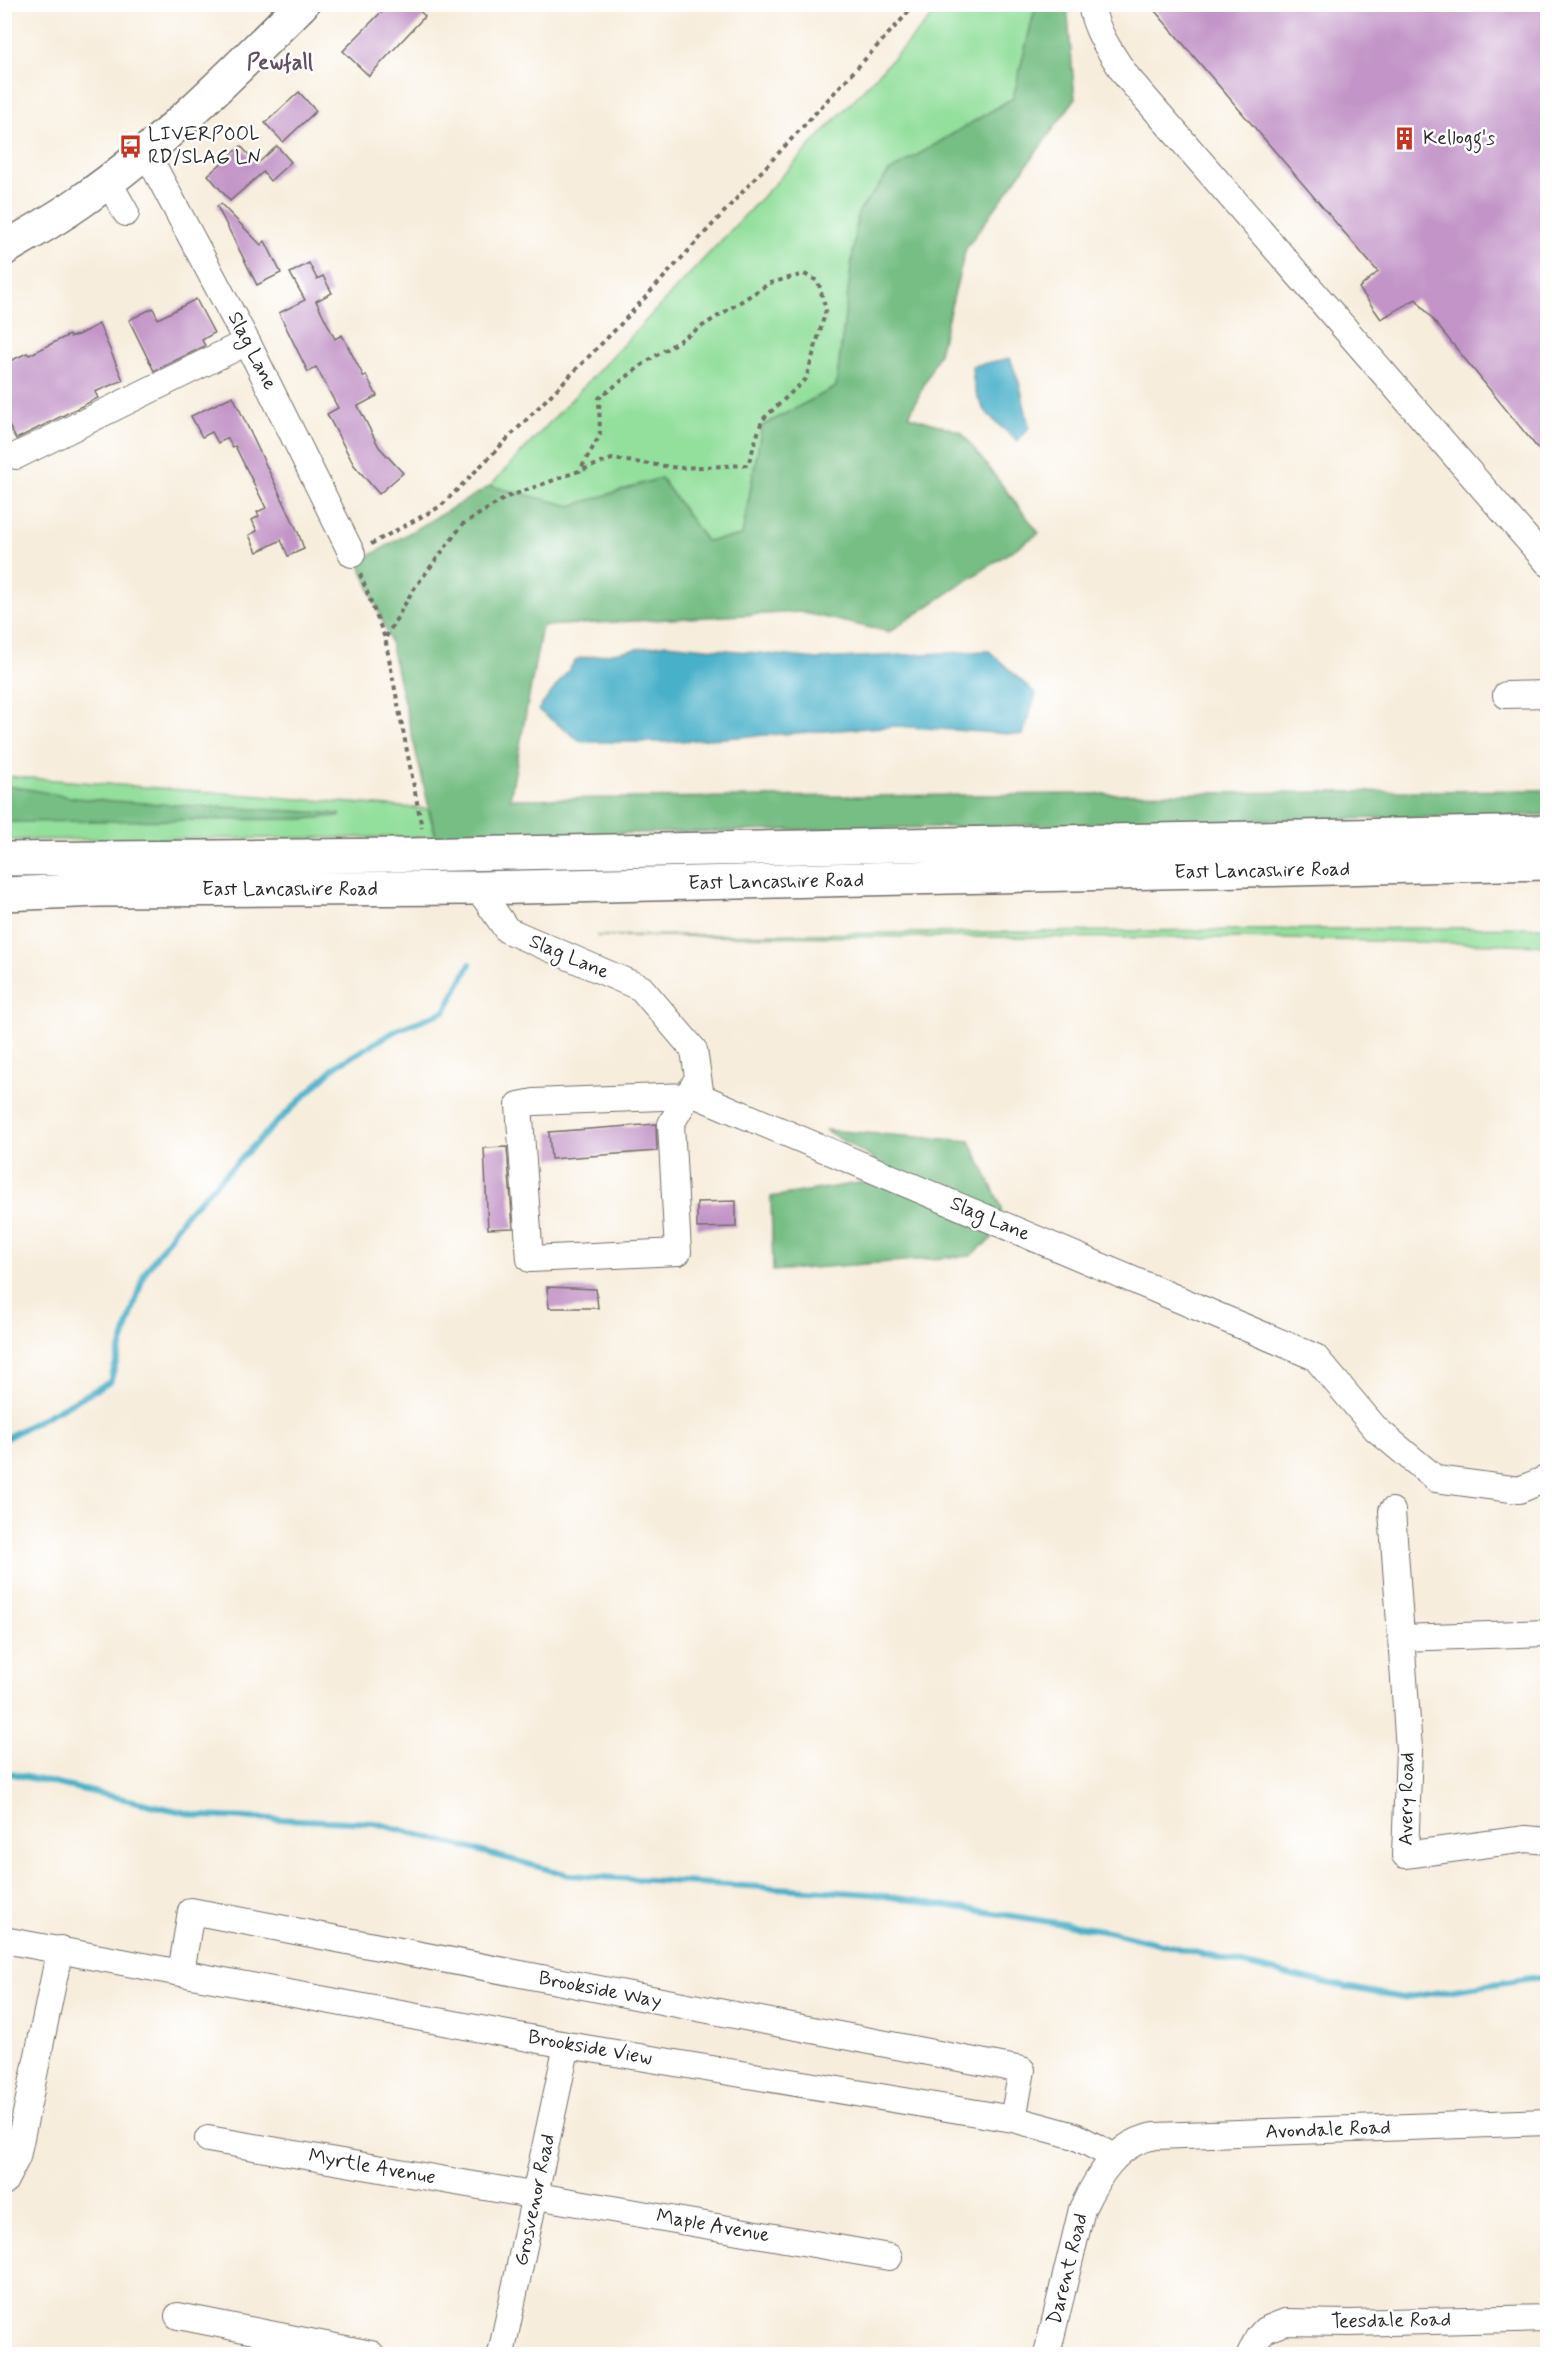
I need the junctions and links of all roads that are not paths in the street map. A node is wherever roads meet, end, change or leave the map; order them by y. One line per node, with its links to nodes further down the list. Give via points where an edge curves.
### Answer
1 (302, 4): 3 (highway, via 218,88)
2 (1091, 4): 10 (street, via 1110,53 1126,77)
3 (146, 152): 4 (highway); 7 (street, Slag Lane)
4 (108, 181): 5 (street); 6 (highway)
5 (126, 213)
6 (4, 249)
7 (247, 342): 8 (street); 9 (street, Slag Lane)
8 (16, 456)
9 (352, 554)
10 (1548, 562)
11 (1548, 694): 12 (street)
12 (1506, 695)
13 (1548, 832): 14 (highway, East Lancashire Road)
14 (439, 854): 15 (highway, East Lancashire Road); 17 (highway)
15 (4, 859)
16 (1548, 863): 17 (highway, East Lancashire Road)
17 (465, 888): 18 (highway, East Lancashire Road); 19 (street, Slag Lane, via 507,930 641,988 694,1050)
18 (4, 894)
19 (693, 1087): 19 (street, via 671,1124 678,1252 530,1259 519,1105); 20 (street, Slag Lane, via 701,1097 1315,1357 1376,1429 1436,1479 1518,1490)
20 (1548, 1478)
21 (1392, 1511): 23 (street, Avery Road)
22 (1548, 1633): 23 (street)
23 (1401, 1638): 24 (street, Avery Road, via 1408,1749 1405,1855 1526,1839)
24 (1548, 1840)
25 (4, 1940): 26 (street, Brookside View)
26 (60, 1949): 27 (street, Brookside View); 33 (street, via 17,2157)
27 (181, 1973): 28 (street, Brookside View); 29 (street, Brookside Way, via 191,1911 1022,2070)
28 (567, 2045): 29 (street, Brookside View); 34 (street, Grosvenor Road)
29 (1013, 2119): 32 (street, Brookside View, via 1075,2136)
30 (1548, 2122): 32 (street, Avondale Road, via 1156,2136 1139,2140)
31 (208, 2139): 34 (street, Myrtle Avenue)
32 (1115, 2157): 40 (street, Darent Road, via 1093,2187 1080,2216)
33 (4, 2182)
34 (537, 2196): 35 (street, Maple Avenue); 39 (street, Grosvenor Road)
35 (889, 2257)
36 (178, 2316): 38 (street)
37 (1548, 2318): 41 (street, Teesdale Road, via 1285,2322 1265,2330)
38 (371, 2355)
39 (501, 2355)
40 (1047, 2355)
41 (1250, 2355)

